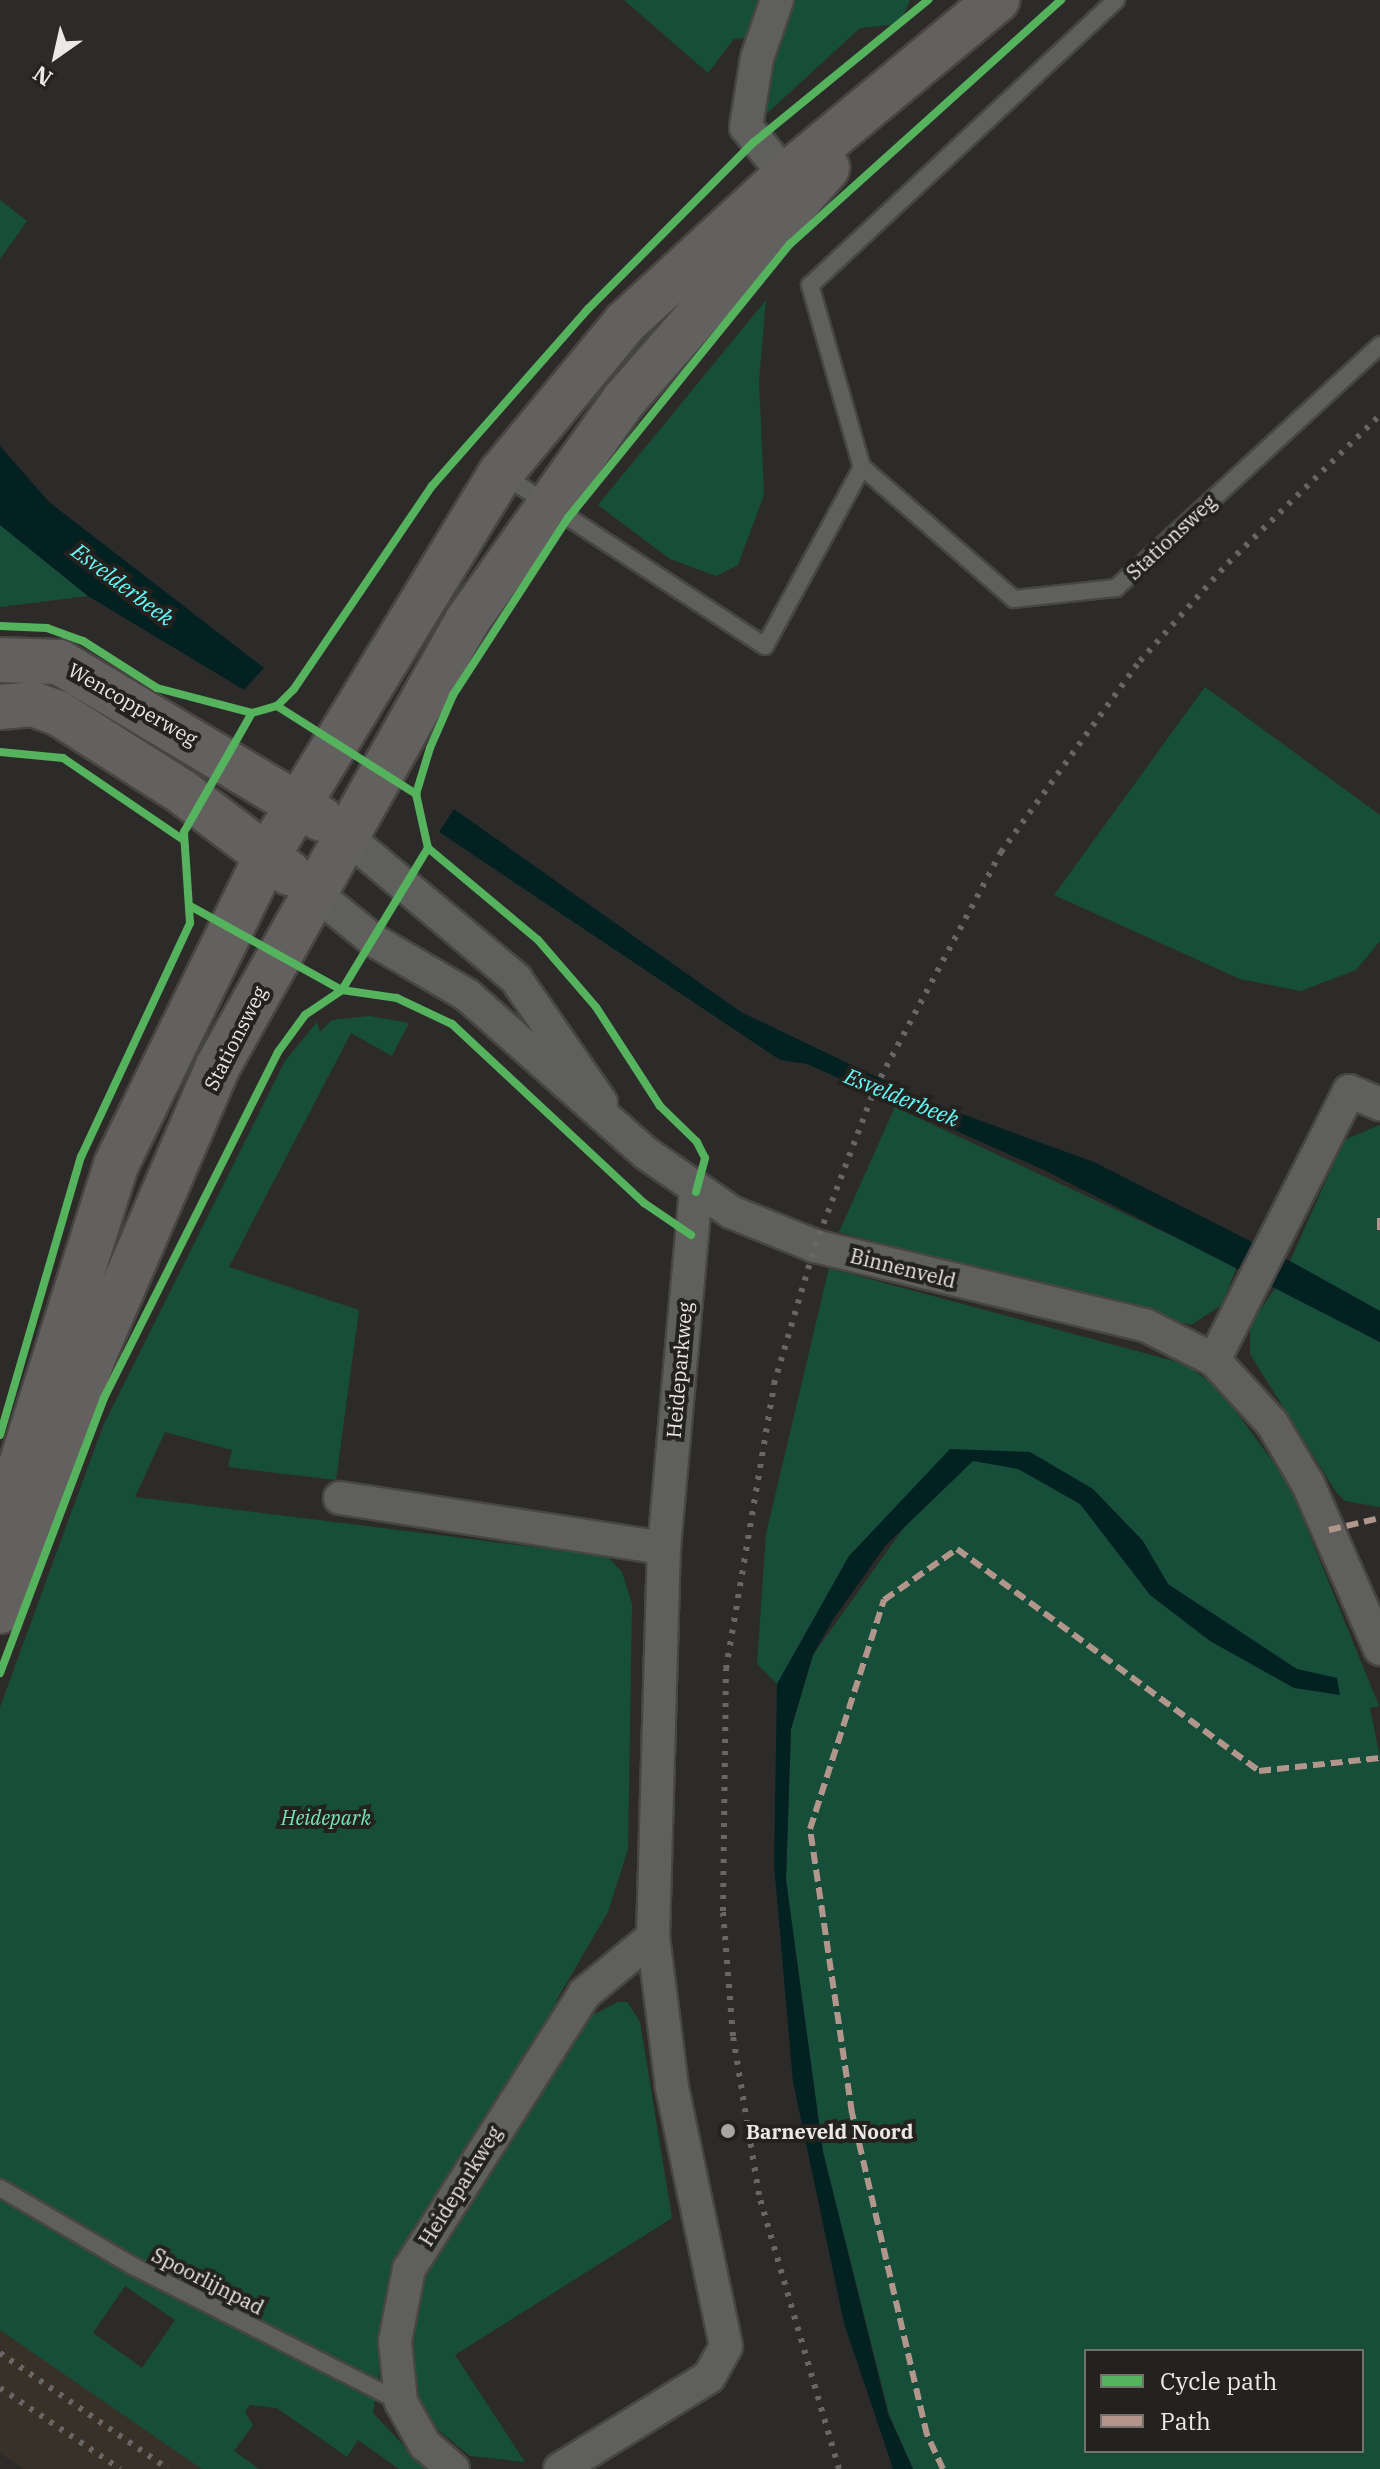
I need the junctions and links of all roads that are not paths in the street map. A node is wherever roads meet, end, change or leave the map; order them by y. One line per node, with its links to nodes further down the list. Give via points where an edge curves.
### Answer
1 (777, 0): 4 (street, via 757,58 746,127)
2 (997, 0): 4 (main road, Stationsweg, via 897,83)
3 (1116, 0): 6 (lane, via 810,285)
4 (795, 186): 7 (main road, Stationsweg, via 625,323); 8 (main road, Stationsweg)
5 (1380, 345): 6 (lane, Stationsweg, via 1116,588 1014,599)
6 (862, 467): 8 (lane, via 765,646)
7 (501, 473): 8 (lane); 11 (main road, Stationsweg)
8 (545, 503): 12 (main road, Stationsweg, via 467,621)
9 (0, 660): 11 (main road, Wencopperweg, via 59,662)
10 (0, 707): 13 (main road, via 33,704 58,713)
11 (298, 803): 12 (main road, Wencopperweg); 13 (main road, Stationsweg)
12 (347, 837): 14 (main road, Stationsweg); 16 (street, Binnenveld, via 516,979 568,1046)
13 (267, 856): 14 (main road); 20 (main road, Stationsweg, via 116,1165)
14 (314, 892): 16 (street, Binnenveld, via 373,940 467,995); 22 (main road, Stationsweg, via 218,1066 95,1353)
15 (1380, 1104): 18 (street, via 1349,1091)
16 (615, 1126): 17 (street, Binnenveld)
17 (696, 1192): 18 (street, Binnenveld, via 815,1246 1145,1325); 21 (street, Heideparkweg)
18 (1214, 1360): 23 (street, Binnenveld, via 1264,1412 1308,1484)
19 (340, 1498): 21 (street)
20 (0, 1531)
21 (664, 1548): 24 (street, Heideparkweg)
22 (0, 1611)
23 (1380, 1649)
24 (653, 1937): 26 (street, Heideparkweg, via 584,1994 409,2269 395,2341); 28 (street, Heideparkweg, via 672,2087 726,2346 709,2377)
25 (0, 2188): 26 (lane, Spoorlijnpad, via 133,2266)
26 (401, 2402): 27 (street, Heideparkweg, via 425,2445)
27 (453, 2469)
28 (560, 2469)

